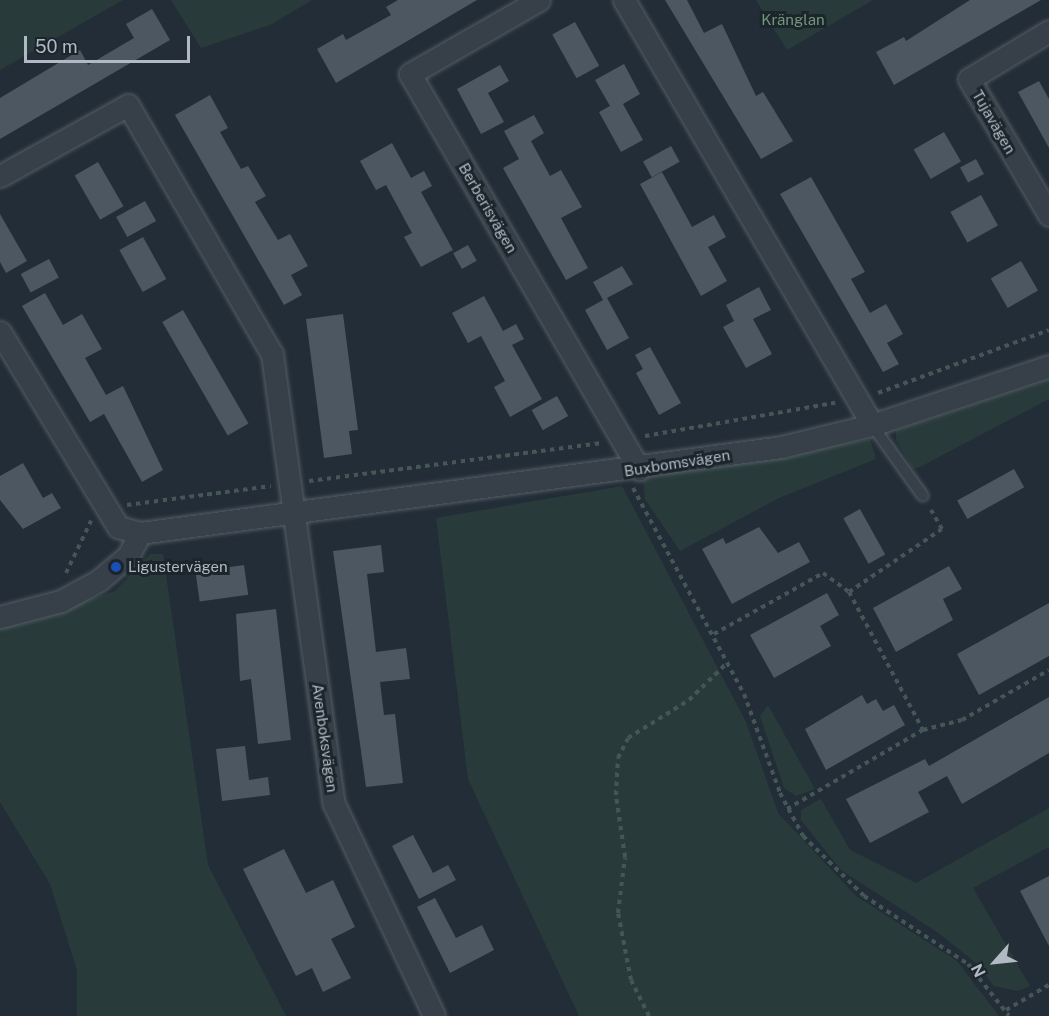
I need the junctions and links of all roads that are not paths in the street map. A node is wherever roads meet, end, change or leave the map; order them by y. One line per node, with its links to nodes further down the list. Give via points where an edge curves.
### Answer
1 (538, 0): 9 (street, Berberisvägen, via 410,74)
2 (624, 0): 8 (street)
3 (1049, 31): 5 (street, Tujavägen, via 969,79)
4 (0, 176): 11 (street, via 128,105 272,354)
5 (1049, 215)
6 (0, 332): 12 (street, via 118,527)
7 (1049, 366): 8 (street, Buxbomsvägen)
8 (872, 425): 9 (street, Buxbomsvägen, via 781,447); 10 (lane)
9 (631, 470): 11 (street, Buxbomsvägen)
10 (923, 496)
11 (295, 511): 12 (street); 14 (street, Avenboksvägen, via 334,804)
12 (140, 533): 13 (street, via 128,556 98,581 61,601)
13 (0, 617)
14 (434, 1016)

